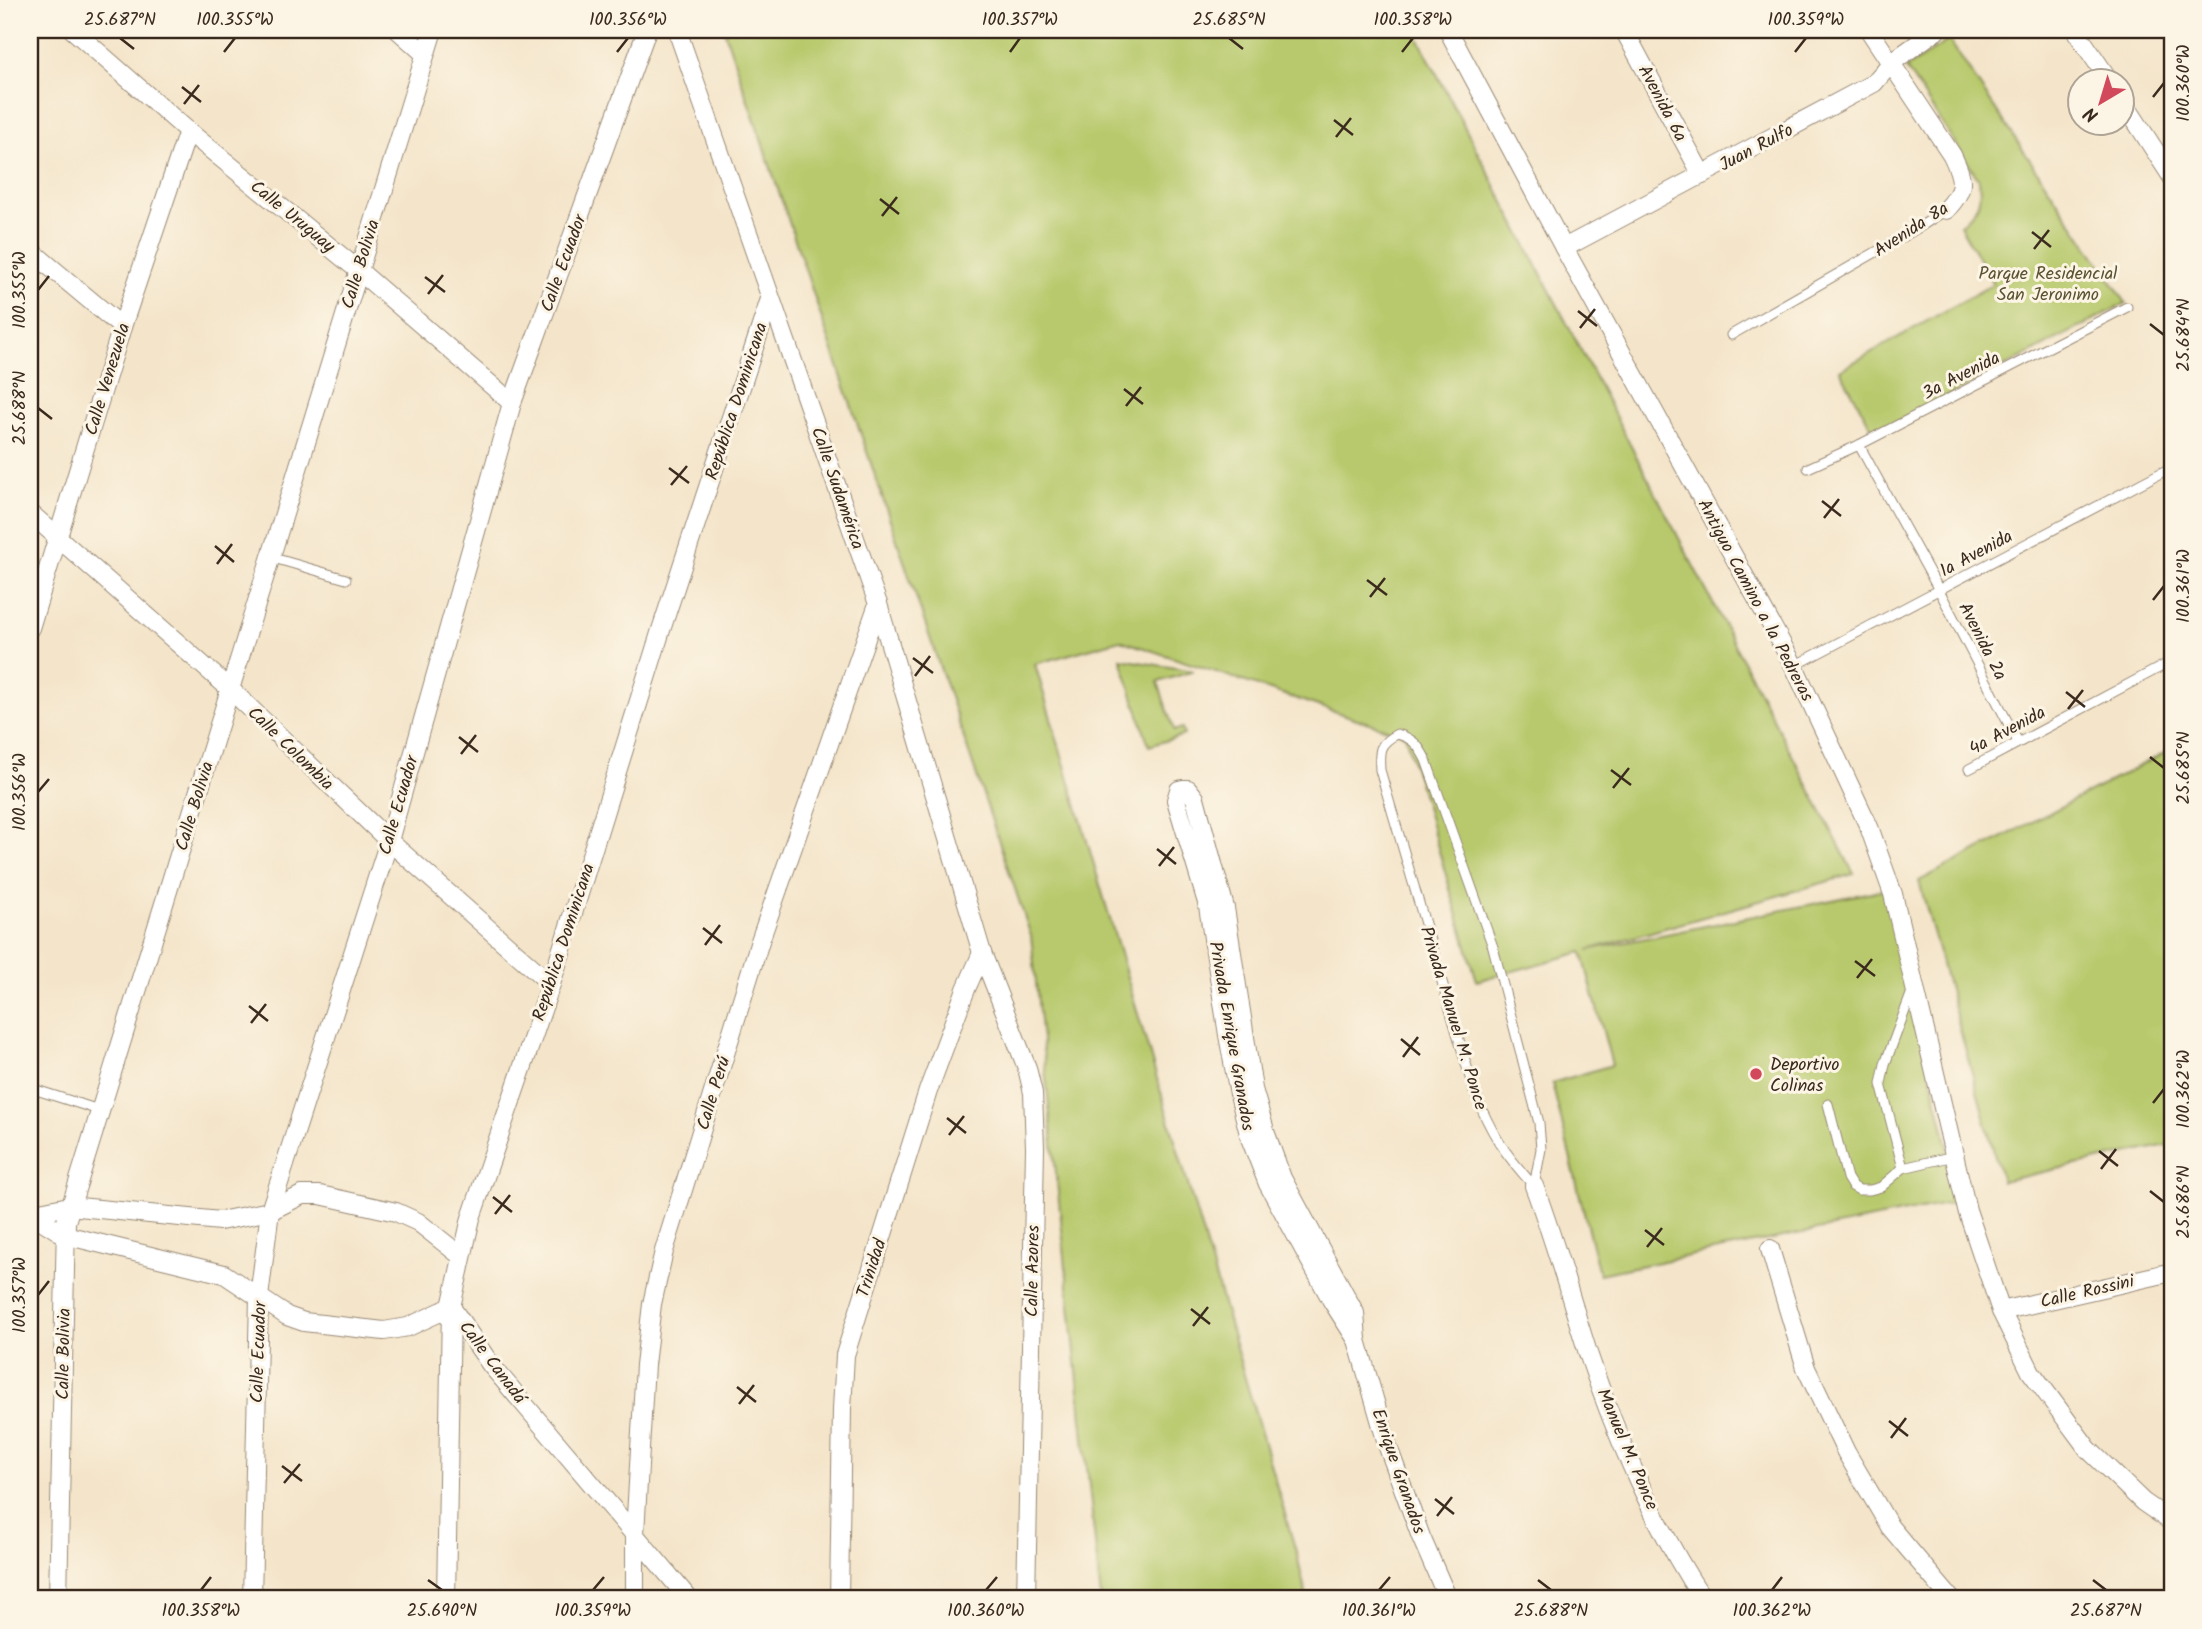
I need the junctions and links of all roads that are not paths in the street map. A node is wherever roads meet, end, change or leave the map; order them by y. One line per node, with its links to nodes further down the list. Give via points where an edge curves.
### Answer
1 (74, 30): 15 (street, Calle Uruguay)
2 (398, 30): 11 (street)
3 (433, 30): 11 (street, Calle Bolivia)
4 (647, 30): 26 (street, Calle Ecuador)
5 (677, 30): 22 (street, Calle Sudamérica)
6 (1448, 30): 19 (street, Antiguo Camino a la Pedreras)
7 (1624, 30): 16 (street, Avenida 6a)
8 (1869, 30): 12 (street, Avenida 8a)
9 (1937, 30): 12 (street, Juan Rulfo)
10 (2075, 30): 13 (street)
11 (425, 54): 21 (street, Calle Bolivia)
12 (1892, 62): 16 (street, Juan Rulfo, via 1874,83); 18 (street, Avenida 8a, via 1960,172 1961,189)
13 (2099, 66)
14 (2136, 122): 17 (street)
15 (188, 131): 21 (street, Calle Uruguay); 24 (street, Calle Venezuela)
16 (1702, 175): 19 (street, Juan Rulfo)
17 (2172, 177)
18 (1946, 209): 25 (lane, Avenida 8a)
19 (1564, 248): 38 (street, Antiguo Camino a la Pedreras)
20 (30, 250): 24 (street)
21 (358, 270): 26 (street, Calle Uruguay); 32 (street, Calle Bolivia)
22 (770, 299): 35 (street, Calle Sudamérica); 44 (street, República Dominicana)
23 (2127, 307): 27 (lane, 3a Avenida)
24 (122, 327): 31 (street, Calle Venezuela)
25 (1731, 335)
26 (512, 403): 42 (street, Calle Ecuador)
27 (1859, 445): 29 (lane, 3a Avenida); 34 (lane, Avenida 2a)
28 (2172, 467): 34 (lane, 1a Avenida)
29 (1808, 468)
30 (30, 513): 31 (street, Calle Colombia)
31 (58, 537): 36 (street, Calle Venezuela); 39 (street, Calle Colombia)
32 (270, 557): 33 (lane); 39 (street, Calle Bolivia)
33 (346, 579)
34 (1939, 590): 38 (lane, 1a Avenida); 40 (lane, Avenida 2a)
35 (878, 604): 43 (street, Calle Sudamérica); 65 (street, Calle Perú, via 760,941 664,1251 645,1365)
36 (30, 628)
37 (2172, 661): 40 (lane, 4a Avenida)
38 (1794, 666): 45 (street, Antiguo Camino a la Pedreras, via 1869,827 1894,894)
39 (230, 689): 42 (street, Calle Colombia); 48 (street, Calle Bolivia)
40 (2018, 741): 41 (lane, 4a Avenida)
41 (1969, 769)
42 (389, 841): 44 (street, Calle Colombia); 53 (street, Calle Ecuador)
43 (982, 953): 71 (street, Trinidad, via 928,1091 845,1355); 72 (street, Calle Azores, via 1033,1093)
44 (551, 984): 57 (street, República Dominicana)
45 (1914, 984): 49 (street, Antiguo Camino a la Pedreras); 50 (lane, via 1881,1084)
46 (30, 1088): 48 (lane)
47 (1828, 1104): 50 (lane, via 1852,1186 1859,1190 1881,1187)
48 (99, 1110): 52 (street, Calle Bolivia)
49 (1954, 1156): 50 (lane); 62 (street, Antiguo Camino a la Pedreras)
50 (1903, 1168)
51 (1534, 1186): 51 (lane, Privada Manuel M. Ponce, via 1489,1128 1474,1091 1380,770 1379,752 1386,740 1397,734 1415,742 1426,760 1493,947 1539,1123 1541,1149); 59 (street, Privada Manuel M. Ponce)
52 (69, 1206): 53 (street, Calle Canadá, via 220,1221); 54 (street, Calle Canadá); 55 (street, Calle Bolivia)
53 (270, 1211): 57 (street, Calle Canadá, via 302,1195 320,1195 396,1212 418,1222); 60 (street, Calle Ecuador)
54 (32, 1215): 55 (street, Calle Canadá)
55 (65, 1235): 60 (street, Calle Canadá, via 224,1274); 66 (street, Calle Bolivia)
56 (1769, 1249): 75 (street, via 1807,1368 1846,1452 1890,1527)
57 (461, 1256): 61 (street, República Dominicana)
58 (2172, 1272): 62 (street, Calle Rossini)
59 (1569, 1291): 74 (street, Manuel M. Ponce, via 1631,1464)
60 (259, 1297): 61 (street, Calle Canadá, via 304,1322 384,1331 408,1327); 67 (street, Calle Ecuador)
61 (451, 1307): 65 (street, Calle Canadá, via 491,1365); 68 (street, República Dominicana)
62 (2001, 1311): 64 (street, Antiguo Camino a la Pedreras, via 2031,1372 2088,1449 2143,1502)
63 (1357, 1340): 63 (street, Privada Enrique Granados, via 1355,1313 1282,1178 1266,1134 1254,1089 1225,908 1195,798 1188,789 1179,790 1177,800 1208,906 1250,1138 1268,1184); 73 (street, Enrique Granados, via 1388,1447)
64 (2172, 1522)
65 (635, 1533): 69 (street, Calle Perú); 70 (street, Calle Canadá)
66 (58, 1599)
67 (252, 1599)
68 (446, 1599)
69 (635, 1599)
70 (689, 1599)
71 (839, 1599)
72 (1026, 1599)
73 (1448, 1599)
74 (1703, 1599)
75 (1951, 1599)

